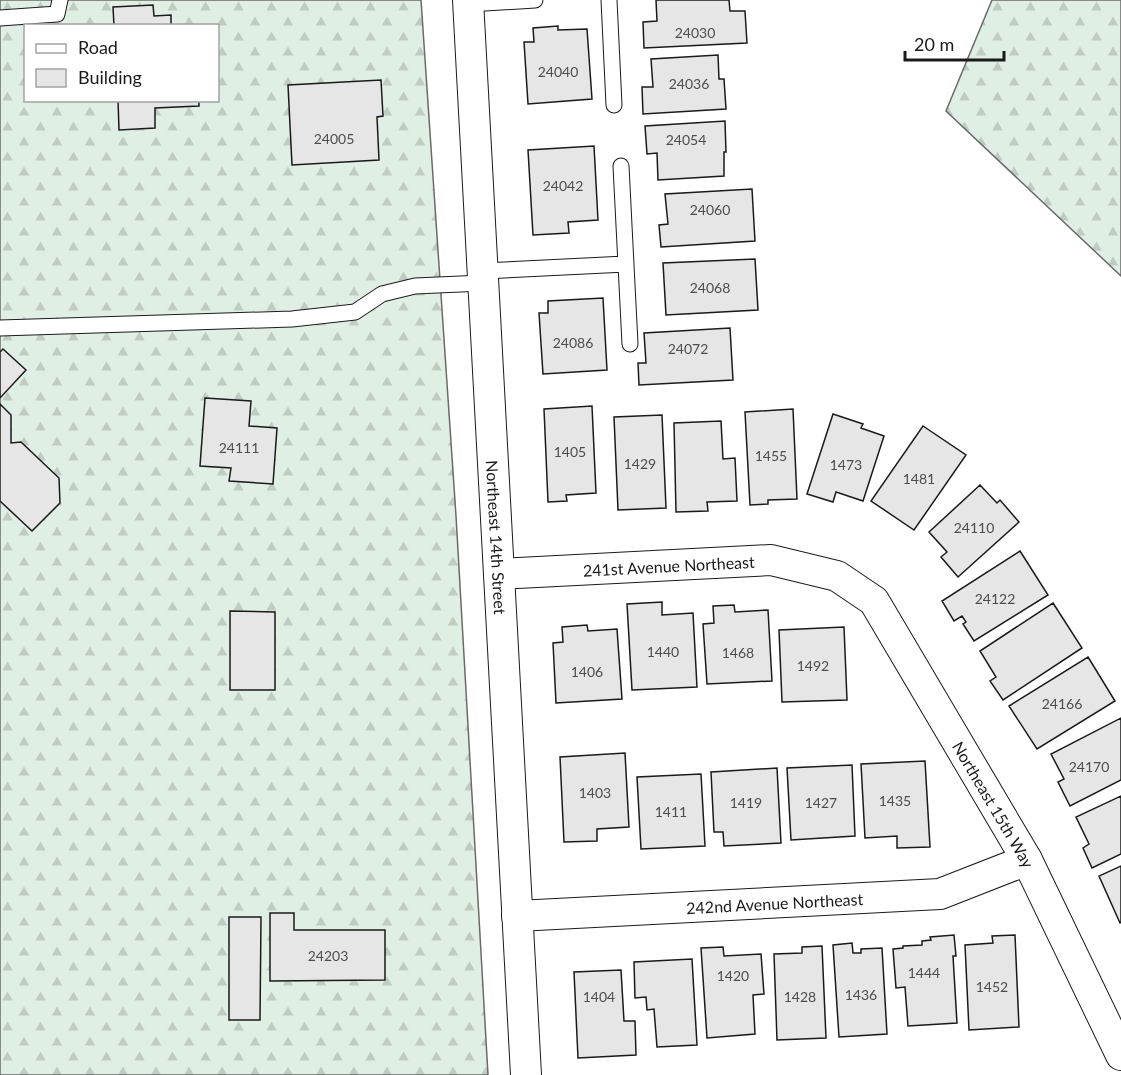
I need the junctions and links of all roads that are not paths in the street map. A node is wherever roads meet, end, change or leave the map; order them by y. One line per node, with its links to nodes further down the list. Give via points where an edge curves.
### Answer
1 (60, 0): 5 (lane, via 57,14)
2 (535, 0): 4 (lane)
3 (609, 0): 6 (lane)
4 (468, 2): 9 (street, Northeast 14th Street)
5 (0, 18)
6 (614, 105)
7 (621, 166): 8 (lane)
8 (626, 264): 9 (lane); 11 (lane)
9 (482, 277): 10 (lane, via 382,294 355,312 292,319); 12 (street, Northeast 14th Street)
10 (0, 327)
11 (630, 344)
12 (499, 574): 13 (street, 241st Avenue Northeast, via 771,560); 15 (street, Northeast 14th Street)
13 (837, 576): 14 (street, Northeast 15th Way, via 874,601)
14 (1027, 860): 15 (street, 242nd Avenue Northeast, via 940,894); 16 (street, Northeast 15th Way)
15 (517, 915): 17 (street, Northeast 14th Street)
16 (1121, 1055)
17 (526, 1075)

